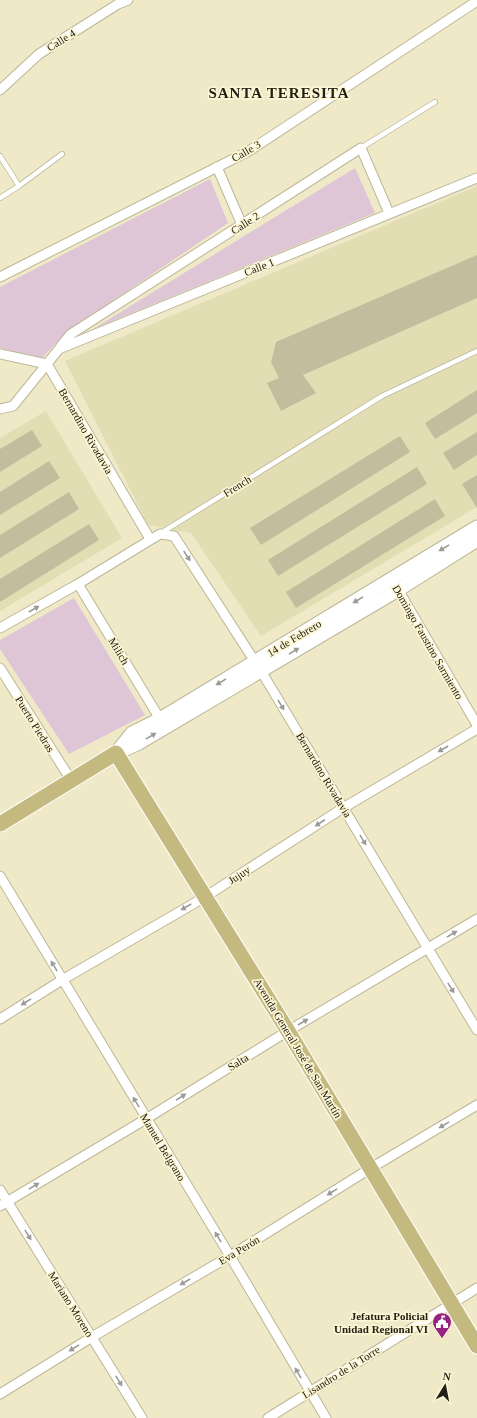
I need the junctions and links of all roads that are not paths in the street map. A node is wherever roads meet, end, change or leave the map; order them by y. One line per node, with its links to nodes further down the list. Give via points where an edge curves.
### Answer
1 (128, 0): 3 (street, Calle 4)
2 (477, 1): 9 (street, Calle 3, via 249,151)
3 (120, 2): 4 (street, Calle 4, via 39,54)
4 (0, 90)
5 (435, 102): 6 (lane, Calle 2)
6 (361, 148): 13 (street); 14 (street, Calle 2)
7 (62, 154): 11 (lane)
8 (0, 156): 11 (lane)
9 (217, 167): 14 (street); 15 (street, Calle 3)
10 (477, 178): 13 (street, Calle 1)
11 (20, 186): 12 (lane)
12 (0, 198)
13 (390, 213): 16 (street, Calle 1)
14 (242, 224): 16 (street, Calle 2, via 71,334)
15 (0, 277)
16 (59, 348): 19 (street)
17 (477, 351): 22 (lane, French, via 382,396)
18 (0, 354): 19 (street)
19 (47, 364): 20 (street, via 13,406); 23 (street, Bernardino Rivadavia)
20 (0, 409)
21 (477, 527): 26 (main road, 14 de Febrero, one-way to 26)
22 (160, 534): 23 (street, French); 28 (street, Bernardino Rivadavia, one-way to 28, via 174,536)
23 (150, 539): 25 (street, French)
24 (477, 540): 26 (main road, 14 de Febrero)
25 (78, 584): 27 (street, French, one-way to 25); 30 (street, Milich)
26 (395, 585): 28 (main road, 14 de Febrero); 31 (street, Domingo Faustino Sarmiento)
27 (0, 628)
28 (258, 667): 30 (main road, 14 de Febrero, one-way to 30); 33 (main road, 14 de Febrero, one-way to 28, via 139,743); 35 (street, Bernardino Rivadavia, one-way to 35)
29 (0, 668): 34 (street, Puerto Piedras)
30 (160, 719): 33 (main road, 14 de Febrero, via 132,733)
31 (477, 725)
32 (477, 729): 35 (street, Jujuy, one-way to 35)
33 (116, 753): 34 (main road, 14 de Febrero); 38 (main road, Avenida General José de San Martín)
34 (71, 780): 36 (main road, 14 de Febrero)
35 (343, 808): 38 (street, Jujuy, one-way to 38); 40 (street, Bernardino Rivadavia, one-way to 40)
36 (0, 824)
37 (0, 876): 41 (street, Manuel Belgrano, one-way to 37)
38 (205, 896): 41 (street, Jujuy, one-way to 41); 44 (main road, Avenida General José de San Martín)
39 (477, 919): 40 (street, Salta, one-way to 39)
40 (427, 949): 43 (street, Bernardino Rivadavia, one-way to 43); 44 (street, Salta, one-way to 40)
41 (62, 980): 42 (street, Jujuy, one-way to 42); 46 (street, Manuel Belgrano, one-way to 41)
42 (0, 1019)
43 (477, 1030)
44 (288, 1031): 46 (street, Salta, one-way to 44); 47 (main road, Avenida General José de San Martín)
45 (477, 1105): 47 (street, Eva Perón, one-way to 47)
46 (146, 1119): 49 (street, Salta, one-way to 46); 50 (street, Manuel Belgrano, one-way to 46)
47 (371, 1168): 50 (street, Eva Perón, one-way to 50); 52 (main road, Avenida General José de San Martín)
48 (0, 1190): 49 (street, Mariano Moreno)
49 (4, 1204): 53 (street, Mariano Moreno, one-way to 53)
50 (230, 1256): 53 (street, Eva Perón, one-way to 53); 55 (street, Manuel Belgrano, one-way to 50)
51 (477, 1288): 52 (street, Lisandro de la Torre)
52 (451, 1304): 54 (main road, Avenida General José de San Martín); 55 (street, Lisandro de la Torre)
53 (92, 1337): 56 (street, Eva Perón, one-way to 56); 57 (street, Mariano Moreno, one-way to 57)
54 (477, 1346)
55 (309, 1392): 58 (street, Lisandro de la Torre); 59 (street, Manuel Belgrano)
56 (0, 1394)
57 (142, 1418)
58 (268, 1418)
59 (326, 1418)

